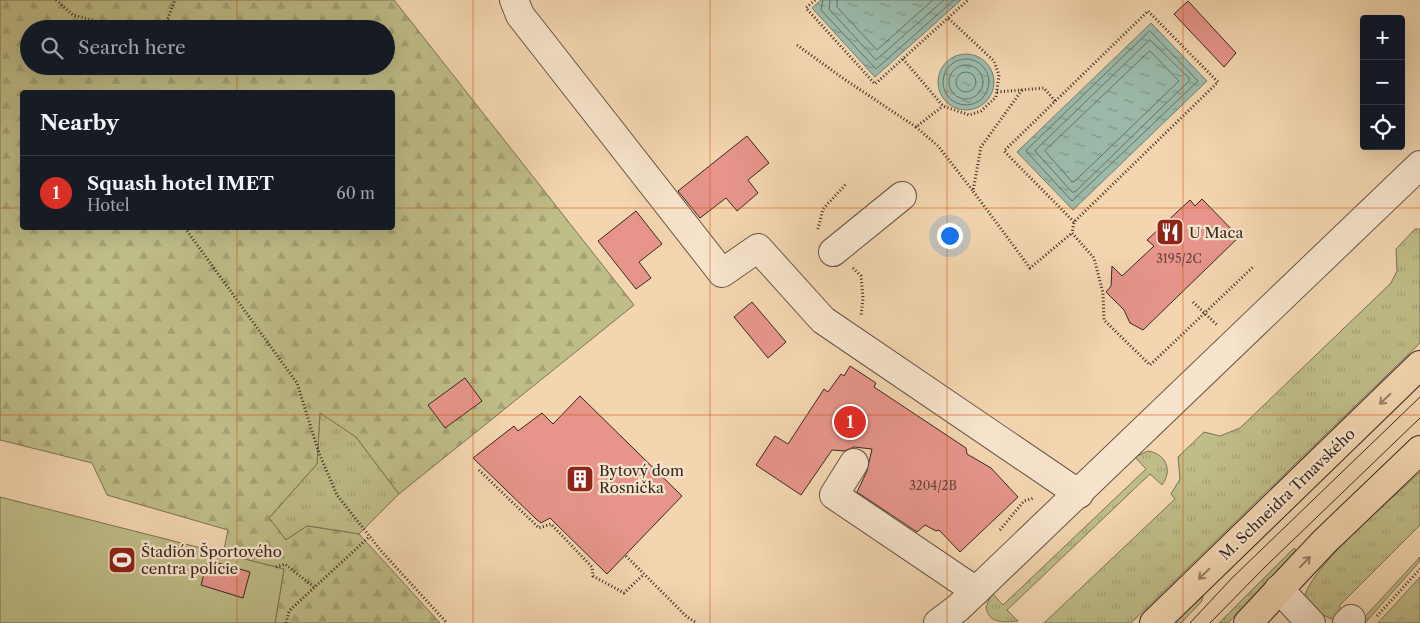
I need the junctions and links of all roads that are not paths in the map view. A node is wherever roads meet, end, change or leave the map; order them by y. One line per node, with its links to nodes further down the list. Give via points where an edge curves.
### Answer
1 (514, 0): 8 (street, via 520,15 722,273 758,248 823,320)
2 (1420, 165): 8 (street)
3 (902, 196): 4 (street)
4 (833, 252)
5 (1420, 365): 11 (main road, M. Schneidra Trnavského, one-way to 11)
6 (1420, 450): 9 (main road, one-way to 6)
7 (854, 463): 10 (street, via 834,495)
8 (1079, 494): 10 (street)
9 (1278, 588): 12 (main road); 13 (street)
10 (961, 611)
11 (1154, 623)
12 (1248, 623)
13 (1311, 623)

